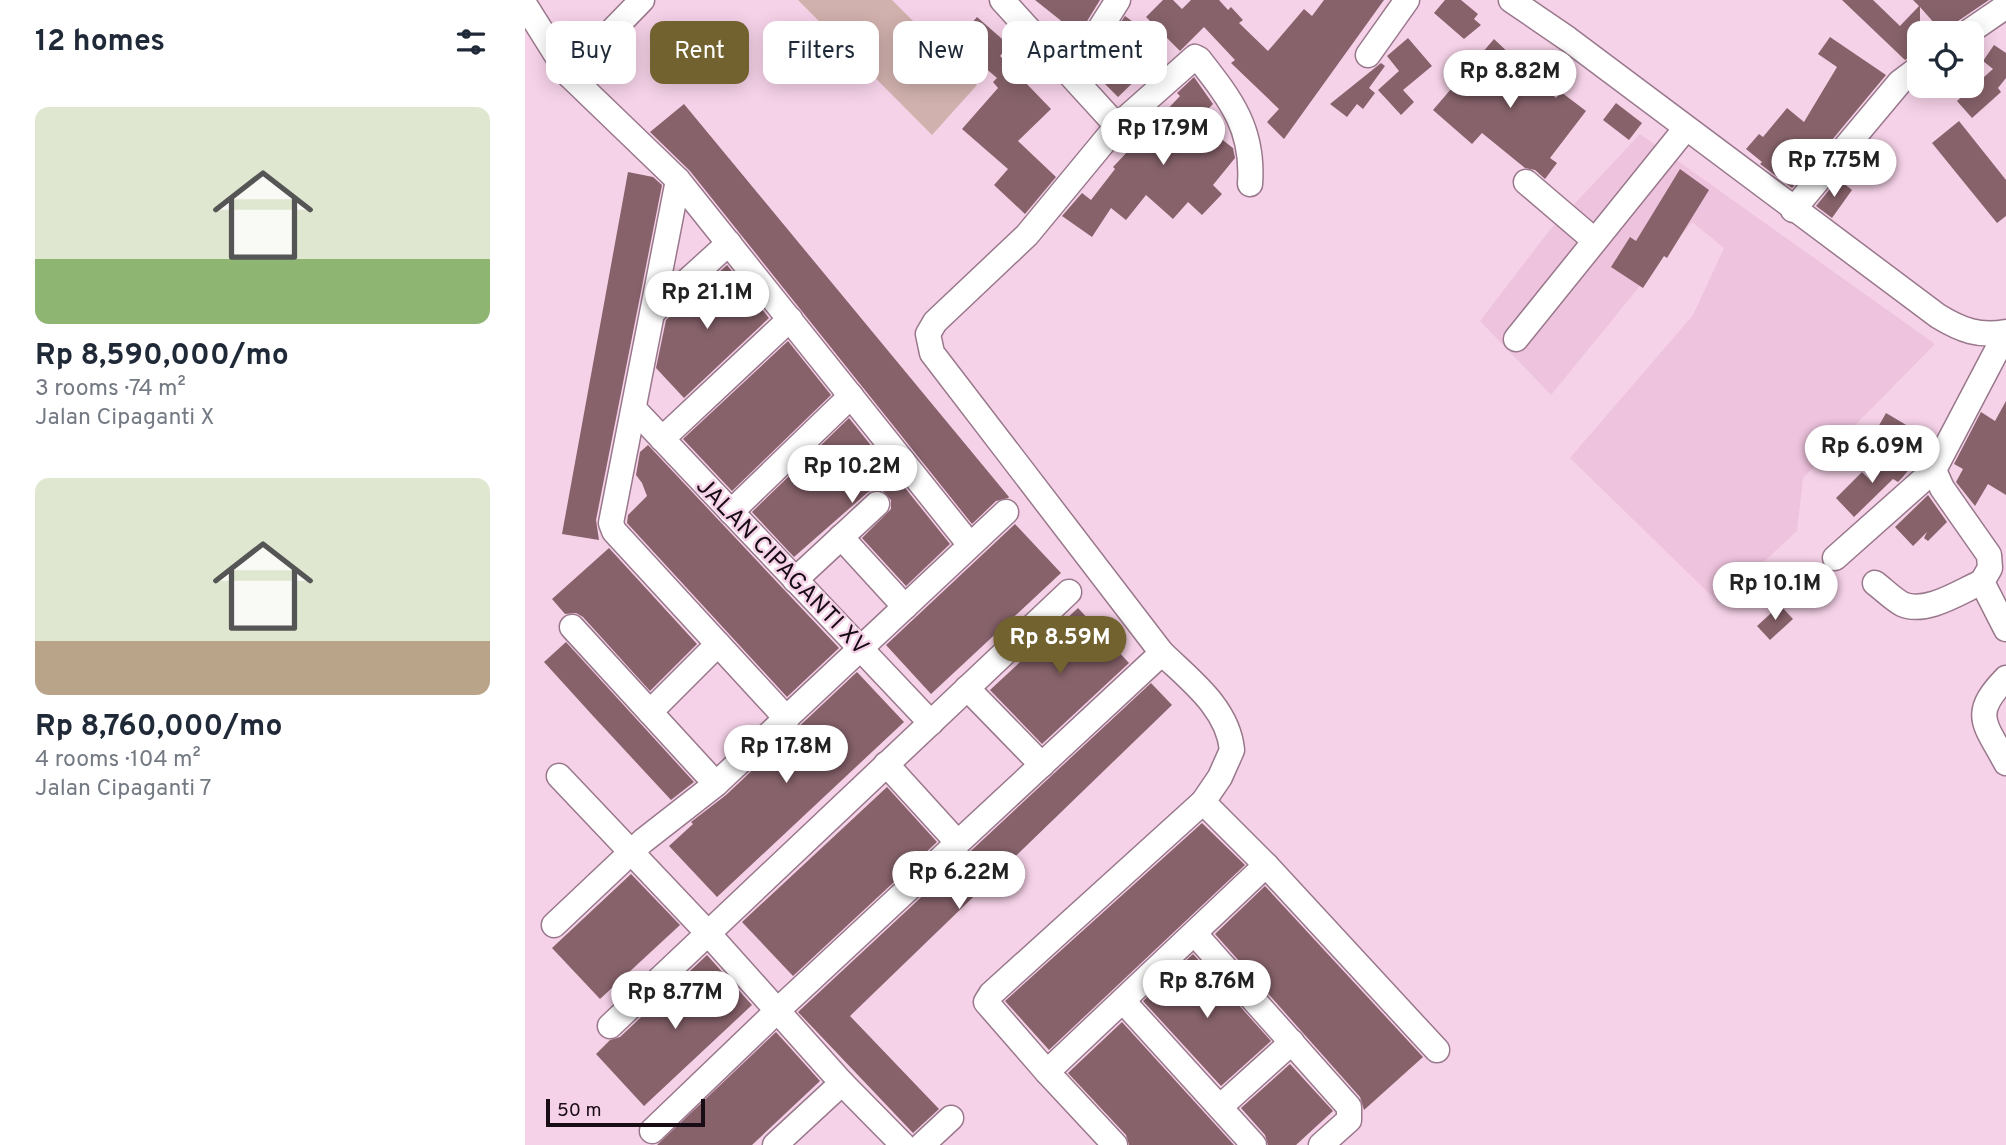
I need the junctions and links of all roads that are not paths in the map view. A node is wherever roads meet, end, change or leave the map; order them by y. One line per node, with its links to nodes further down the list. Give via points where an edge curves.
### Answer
1 (642, 0): 8 (street)
2 (1002, 0): 15 (street)
3 (1118, 0): 9 (street)
4 (1408, 0): 12 (street)
5 (1511, 0): 16 (street)
6 (525, 5): 11 (street)
7 (2002, 9): 10 (street)
8 (622, 21)
9 (1105, 21)
10 (1984, 21)
11 (546, 38)
12 (1368, 55)
13 (1907, 77): 20 (street)
14 (578, 84): 17 (street)
15 (1117, 127): 19 (street, via 1197,57 1233,103 1247,142); 46 (street, via 1027,235 935,322 928,334 932,353)
16 (1686, 128): 20 (street); 21 (street)
17 (678, 180): 22 (street); 23 (street)
18 (1525, 182): 21 (street)
19 (1250, 184)
20 (1793, 210): 25 (street, via 1954,326 1988,335)
21 (1594, 240): 26 (street)
22 (729, 243): 23 (street); 24 (street)
23 (653, 311): 28 (street)
24 (790, 319): 27 (street); 29 (street)
25 (2006, 332): 30 (street)
26 (1516, 339)
27 (851, 396): 32 (street); 35 (street)
28 (635, 410): 29 (street, JALAN CIPAGANTI XV); 44 (street, via 612,515 614,531)
29 (662, 439): 32 (street, JALAN CIPAGANTI XV)
30 (1934, 470): 36 (street); 38 (street, via 1989,555 1990,568)
31 (877, 504): 34 (street)
32 (731, 512): 37 (street, JALAN CIPAGANTI XV)
33 (1006, 512): 35 (street)
34 (841, 537): 37 (street); 41 (street)
35 (970, 545): 41 (street)
36 (1835, 558)
37 (795, 579): 45 (street, JALAN CIPAGANTI XV)
38 (1982, 582): 39 (street, via 1913,607); 43 (street)
39 (1875, 583)
40 (1069, 592): 48 (street)
41 (905, 607): 45 (street)
42 (572, 627): 49 (street)
43 (2006, 629)
44 (718, 644): 49 (street); 50 (street)
45 (861, 648): 50 (street); 51 (street, JALAN CIPAGANTI XV)
46 (1162, 653): 54 (street); 57 (street, via 1212,703 1231,742 1228,761)
47 (2006, 678): 53 (street, via 1988,696 1983,709 1984,722)
48 (967, 688): 51 (street); 54 (street)
49 (650, 712): 56 (street)
50 (787, 719): 56 (street)
51 (930, 723): 52 (street)
52 (886, 764): 58 (street); 62 (street)
53 (2006, 764)
54 (1042, 765): 58 (street)
55 (559, 776): 59 (street)
56 (716, 784): 59 (street)
57 (1203, 802): 60 (street); 69 (street, via 986,1002)
58 (958, 842): 65 (street)
59 (632, 851): 61 (street); 62 (street)
60 (1266, 865): 63 (street); 68 (street)
61 (554, 925)
62 (706, 931): 65 (street); 66 (street)
63 (1195, 934): 64 (street); 67 (street)
64 (1123, 1002): 69 (street); 71 (street)
65 (778, 1010): 70 (street); 73 (street)
66 (610, 1026)
67 (1292, 1042): 71 (street); 79 (street, via 1351,1110 1349,1120)
68 (1437, 1050)
69 (1047, 1072): 77 (street)
70 (842, 1083): 74 (street); 75 (street)
71 (1220, 1107): 78 (street)
72 (951, 1118): 76 (street)
73 (652, 1131)
74 (775, 1145)
75 (903, 1145)
76 (922, 1145)
77 (1115, 1145)
78 (1254, 1145)
79 (1321, 1145)

